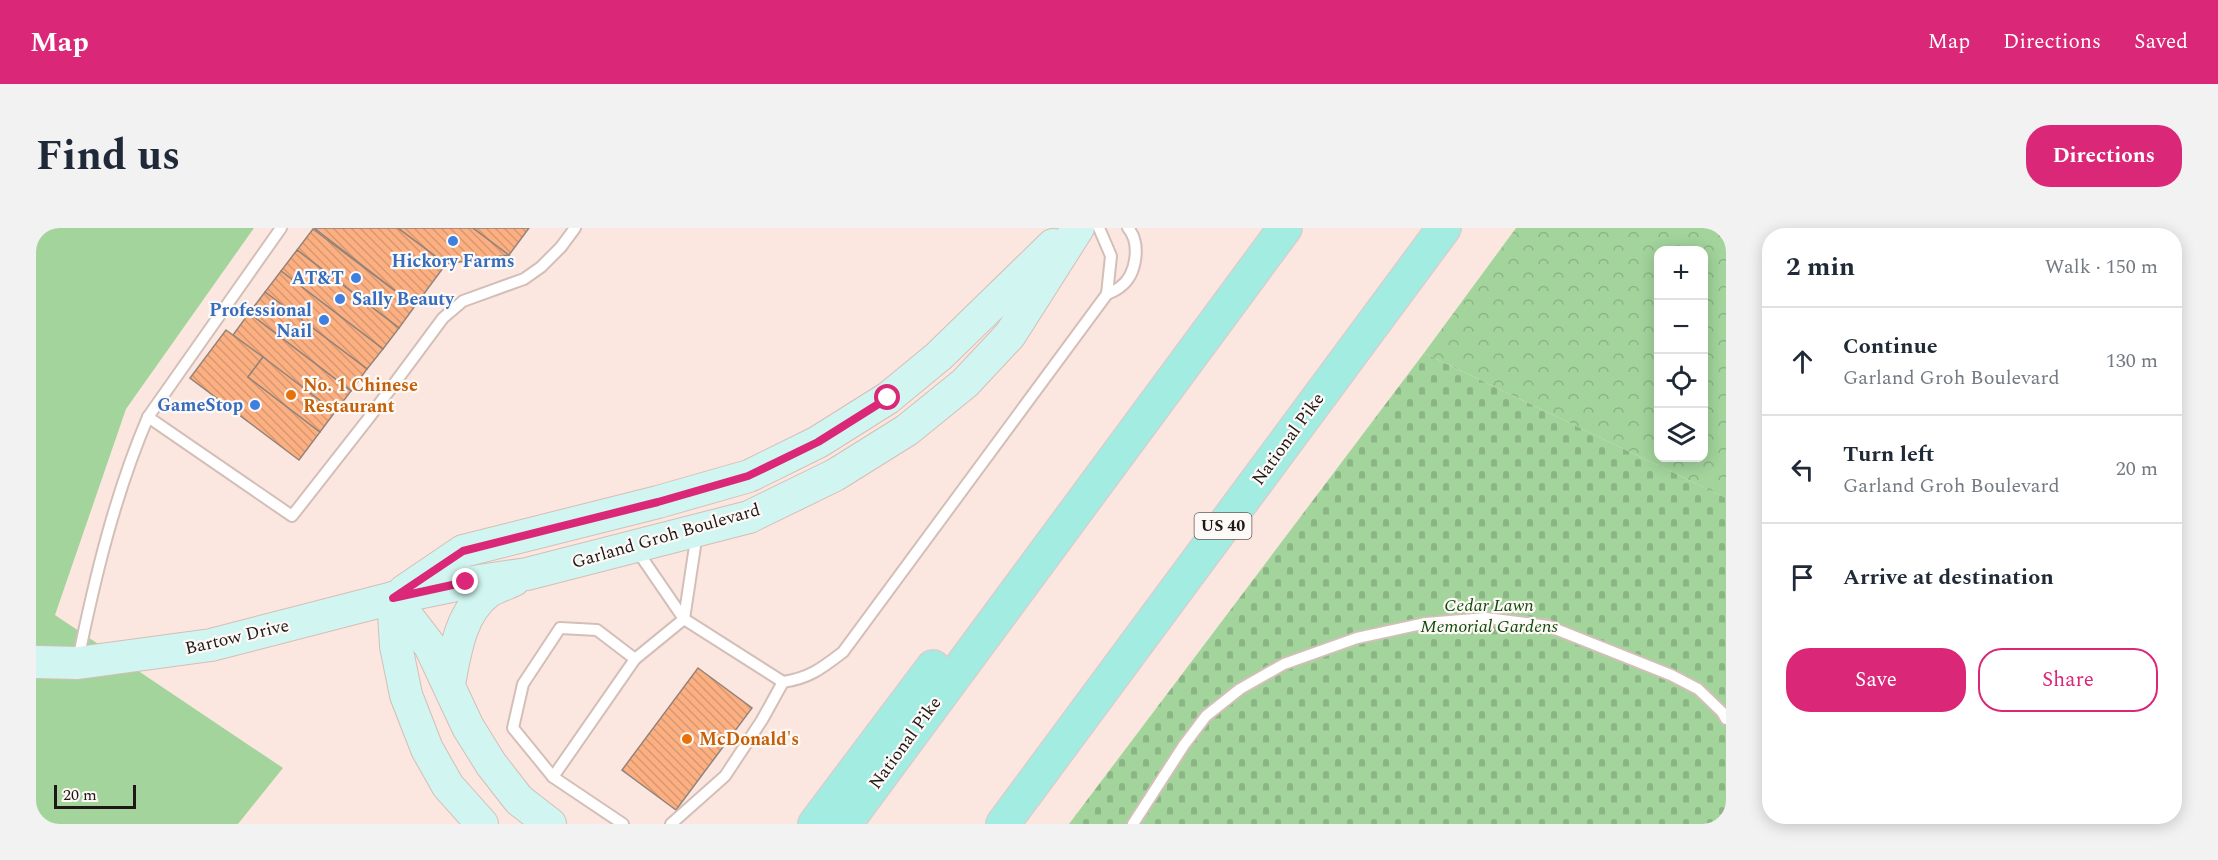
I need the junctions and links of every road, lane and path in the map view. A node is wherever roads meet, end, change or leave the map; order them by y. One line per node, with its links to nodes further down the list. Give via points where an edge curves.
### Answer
1 (282, 228): 11 (lane)
2 (576, 228): 11 (lane, via 542,267 525,279 463,301 443,318 292,516)
3 (1071, 228): 15 (street, Garland Groh Boulevard, via 939,356 897,391 818,442 748,476 463,551)
4 (1078, 228): 12 (street, Garland Groh Boulevard, via 1010,335 965,383 907,430 835,475 749,517)
5 (1099, 228): 9 (lane, via 1111,256)
6 (1128, 228): 9 (lane, via 1135,242 1134,266 1122,286)
7 (1285, 228): 10 (main road, National Pike)
8 (1444, 228): 31 (main road, National Pike / US 40)
9 (1107, 294): 21 (lane, via 843,652 816,673)
10 (1229, 303): 29 (main road, via 1190,325); 30 (main road, National Pike)
11 (148, 417): 20 (lane, via 129,460 92,590)
12 (698, 530): 13 (street, Garland Groh Boulevard); 16 (lane)
13 (634, 546): 14 (street, Garland Groh Boulevard); 16 (lane)
14 (527, 574): 15 (street, Garland Groh Boulevard); 22 (street, via 488,592 473,609 457,641)
15 (393, 598): 20 (street, Bartow Drive, via 211,645); 22 (street, via 430,646); 25 (street, via 396,646 406,695 427,748 448,786)
16 (684, 619): 18 (lane); 21 (lane)
17 (36, 655): 20 (street, Bartow Drive)
18 (635, 659): 24 (lane); 24 (lane, via 597,630 560,628 523,684 513,728)
19 (36, 662): 20 (street, Bartow Drive)
20 (78, 663)
21 (783, 682): 28 (lane, via 724,776)
22 (449, 684): 26 (street, via 468,727 491,764 519,800)
23 (1726, 718): 32 (lane, via 1698,689 1671,675 1548,626 1486,618 1426,623 1357,638 1284,664 1240,689 1206,716)
24 (553, 777): 27 (lane)
25 (482, 824)
26 (550, 824)
27 (623, 824)
28 (671, 824)
29 (814, 824)
30 (845, 824)
31 (1003, 824)
32 (1133, 824)

